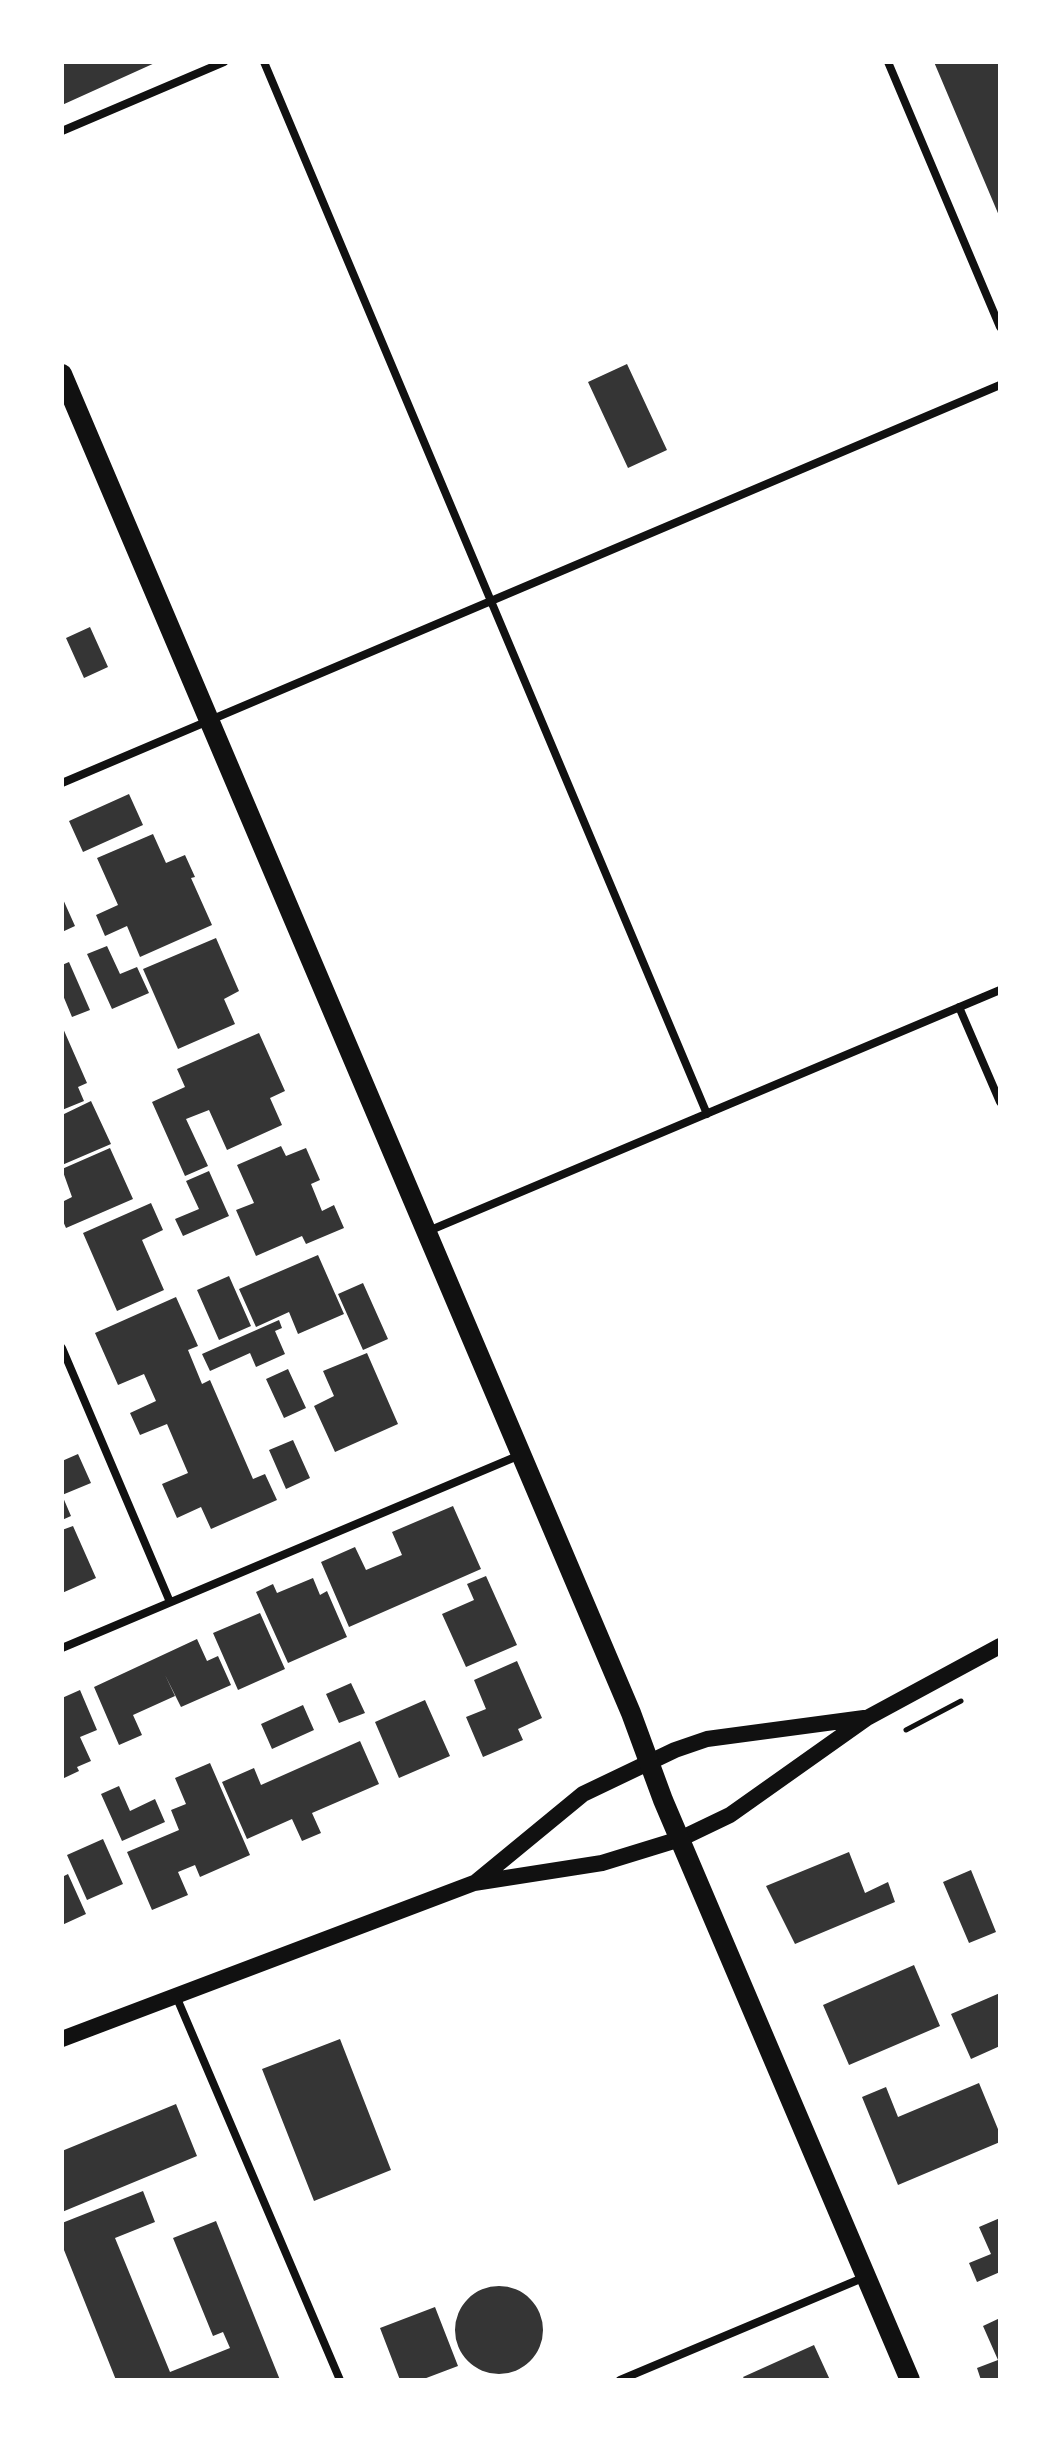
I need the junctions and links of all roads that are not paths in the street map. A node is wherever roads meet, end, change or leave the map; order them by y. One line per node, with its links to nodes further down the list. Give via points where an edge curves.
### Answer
1 (224, 62): 4 (street)
2 (264, 62): 8 (street)
3 (888, 62): 5 (street)
4 (62, 131)
5 (1000, 327)
6 (62, 374): 9 (main road)
7 (1000, 385): 8 (street)
8 (490, 601): 9 (street); 14 (street)
9 (211, 719): 10 (street); 15 (main road)
10 (62, 783)
11 (1000, 990): 12 (street)
12 (959, 1007): 13 (street); 14 (street)
13 (1000, 1102)
14 (707, 1114): 15 (street)
15 (425, 1232): 17 (main road)
16 (62, 1348): 18 (street)
17 (521, 1455): 18 (street); 22 (main road)
18 (170, 1602): 20 (street)
19 (1000, 1646): 21 (main road)
20 (62, 1648)
21 (867, 1718): 22 (main road, via 707,1739); 23 (main road, via 730,1815)
22 (650, 1761): 23 (main road); 24 (main road, via 583,1794)
23 (680, 1839): 24 (main road, via 602,1863); 27 (main road)
24 (474, 1883): 25 (main road)
25 (176, 1996): 26 (main road); 28 (street)
26 (62, 2039)
27 (866, 2276): 29 (street); 30 (main road)
28 (340, 2380)
29 (620, 2380)
30 (910, 2380)

